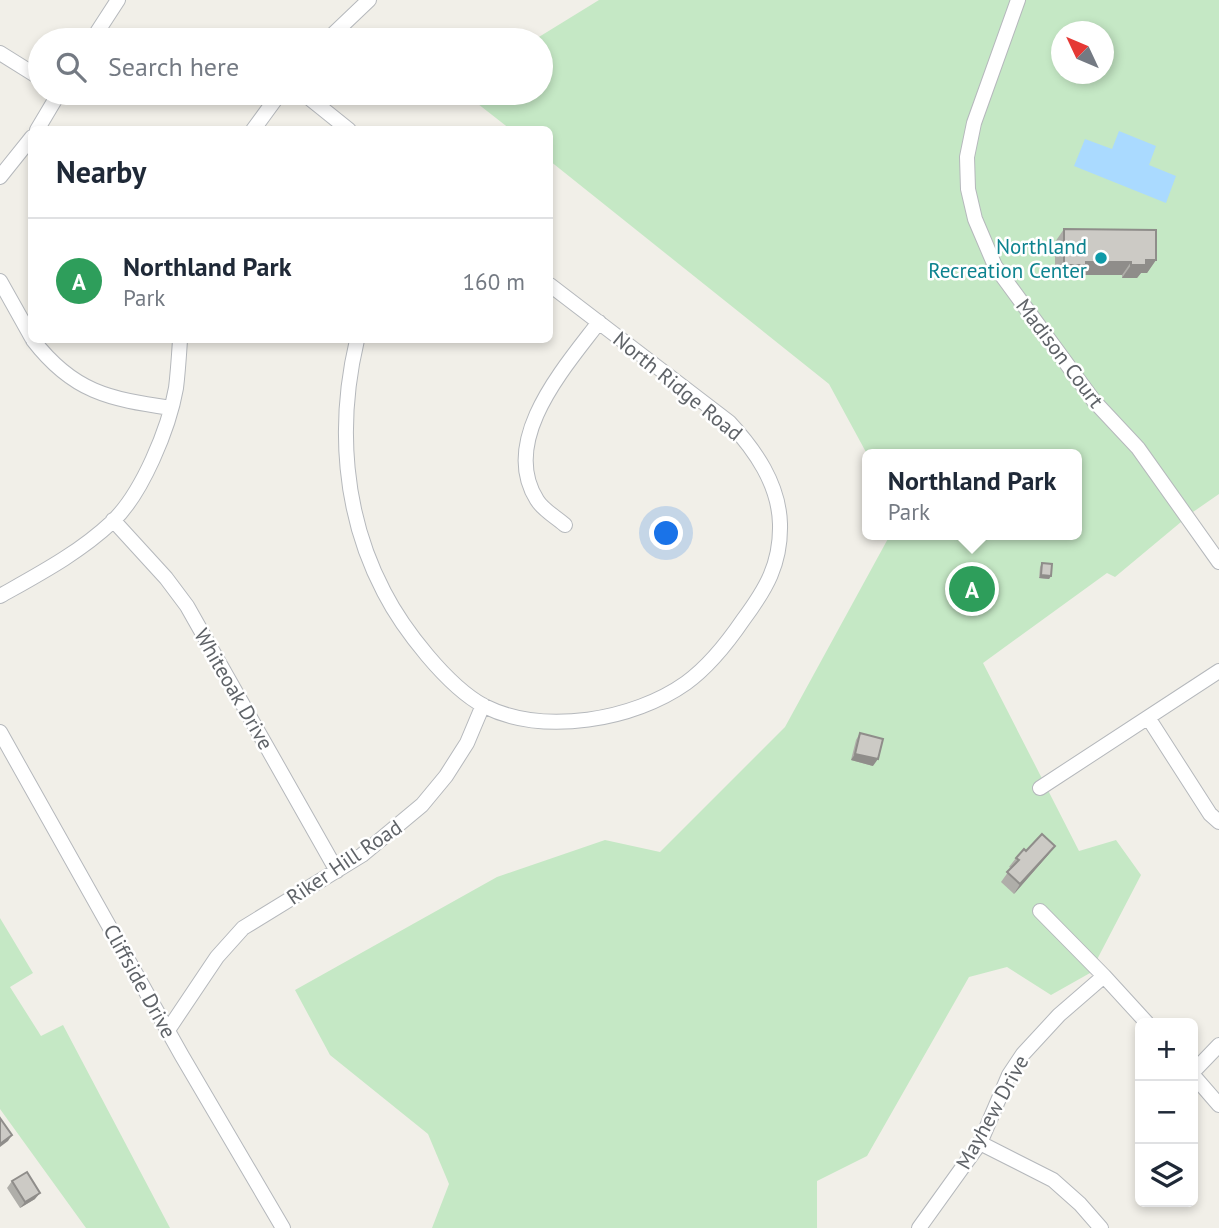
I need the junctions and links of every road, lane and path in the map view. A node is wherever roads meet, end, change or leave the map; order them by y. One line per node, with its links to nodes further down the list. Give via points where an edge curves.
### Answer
1 (118, 0): 4 (street)
2 (369, 0): 5 (street)
3 (1018, 0): 26 (street, Madison Court, via 967,157 975,219 995,266 1094,401 1138,448)
4 (100, 28)
5 (340, 28)
6 (0, 52): 7 (street)
7 (28, 70)
8 (52, 105): 11 (street)
9 (271, 105): 12 (street)
10 (318, 105): 13 (street)
11 (39, 126)
12 (256, 126)
13 (344, 126)
14 (28, 142): 15 (street)
15 (0, 177)
16 (0, 281): 19 (street)
17 (553, 287): 18 (street, North Ridge Road)
18 (599, 322): 25 (street, via 551,385 539,407 527,453 526,470 537,500); 29 (street, North Ridge Road, via 746,440 764,467 776,499 780,522 775,565 765,590 730,640 689,681 648,705 604,718 560,721)
19 (28, 332)
20 (35, 343): 23 (street, via 64,373 96,392)
21 (180, 343): 23 (street)
22 (356, 343): 29 (street, via 346,444 348,478 363,544 391,606 410,634 456,684)
23 (171, 408): 24 (street, via 151,463 132,498)
24 (113, 520): 27 (street, via 73,553); 34 (street, Whiteoak Drive, via 187,606)
25 (565, 525)
26 (1219, 562)
27 (0, 596)
28 (1219, 671): 30 (street)
29 (483, 705): 34 (street, Riker Hill Road, via 467,743 422,805)
30 (1149, 719): 32 (street); 33 (street)
31 (0, 732): 38 (street, Cliffside Drive)
32 (1040, 788)
33 (1219, 822)
34 (337, 871): 38 (street, Riker Hill Road, via 230,940)
35 (1040, 911): 36 (street)
36 (1104, 976): 37 (street); 43 (street, Mayhew Drive, via 1023,1054)
37 (1142, 1018)
38 (168, 1030): 44 (street, Cliffside Drive)
39 (1219, 1045): 40 (street)
40 (1198, 1068)
41 (1198, 1079): 42 (street)
42 (1219, 1105)
43 (980, 1143): 45 (street, Mayhew Drive); 46 (street, via 1053,1180)
44 (283, 1228)
45 (919, 1228)
46 (1101, 1228)

